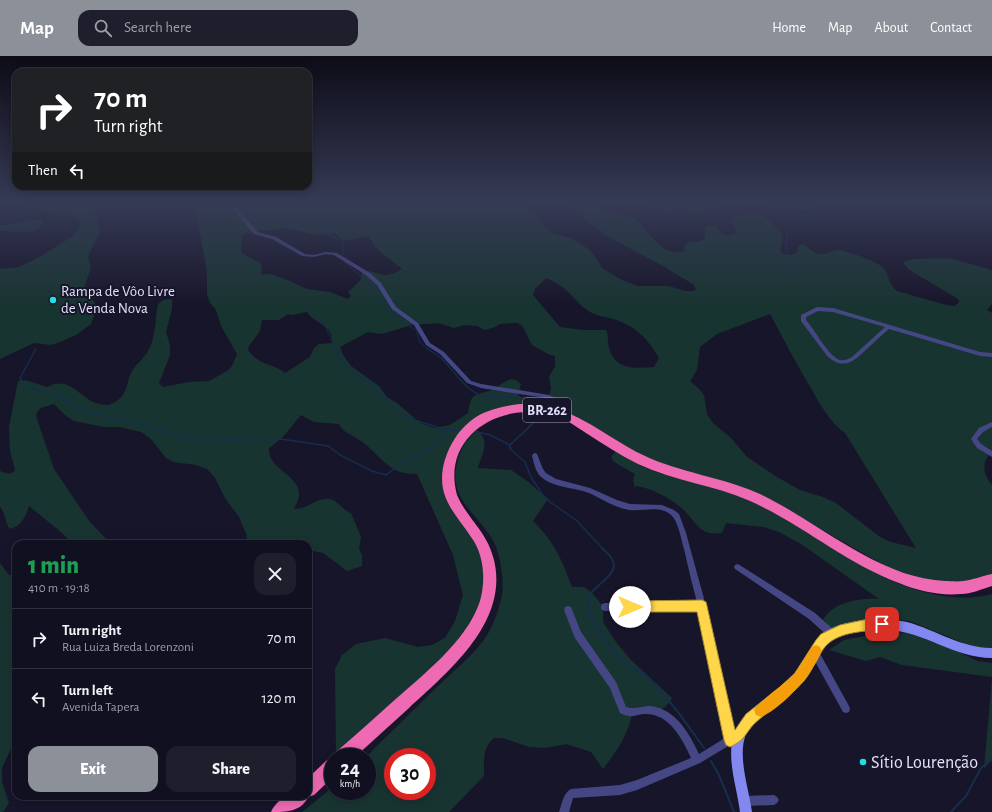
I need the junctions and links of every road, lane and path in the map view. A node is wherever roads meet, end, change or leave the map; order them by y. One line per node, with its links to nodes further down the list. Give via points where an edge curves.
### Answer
1 (264, 235): 4 (street, via 304,255 335,254 368,274 379,284 394,308 416,324 428,344 442,353 470,382 547,396 559,403)
2 (888, 327): 2 (street, via 827,310 817,309 803,316 824,351 841,362 850,361); 3 (street, via 980,354)
3 (992, 355)
4 (561, 413): 9 (highway, BR-262, via 656,467 725,486 759,499 897,576 944,588 971,587); 19 (highway, BR-262, via 531,408 497,413 478,421 459,441 447,476 452,500 485,550 491,577 486,603 464,644)
5 (992, 424): 6 (street, via 981,430 974,439 979,446)
6 (992, 454)
7 (535, 456): 10 (street, via 538,469 552,479 622,505 659,507 673,513 683,533)
8 (738, 567): 13 (street, via 812,616)
9 (992, 580)
10 (702, 606): 11 (street); 18 (street)
11 (605, 607)
12 (568, 610): 20 (street, via 578,635 613,685 623,710 629,713 653,710 671,718)
13 (832, 634): 14 (street, via 820,644); 15 (street, via 868,625 894,625 918,630 971,652)
14 (815, 653): 16 (street); 17 (street, via 800,677 751,719)
15 (992, 653)
16 (846, 709)
17 (740, 734): 18 (street); 25 (street, via 738,755)
18 (730, 740): 20 (street)
19 (353, 748)
20 (697, 760): 27 (street, via 620,790 571,794)
21 (324, 774): 22 (highway)
22 (312, 785)
23 (295, 800): 26 (highway)
24 (774, 800): 25 (street)
25 (745, 807)
26 (280, 812)
27 (564, 812)

